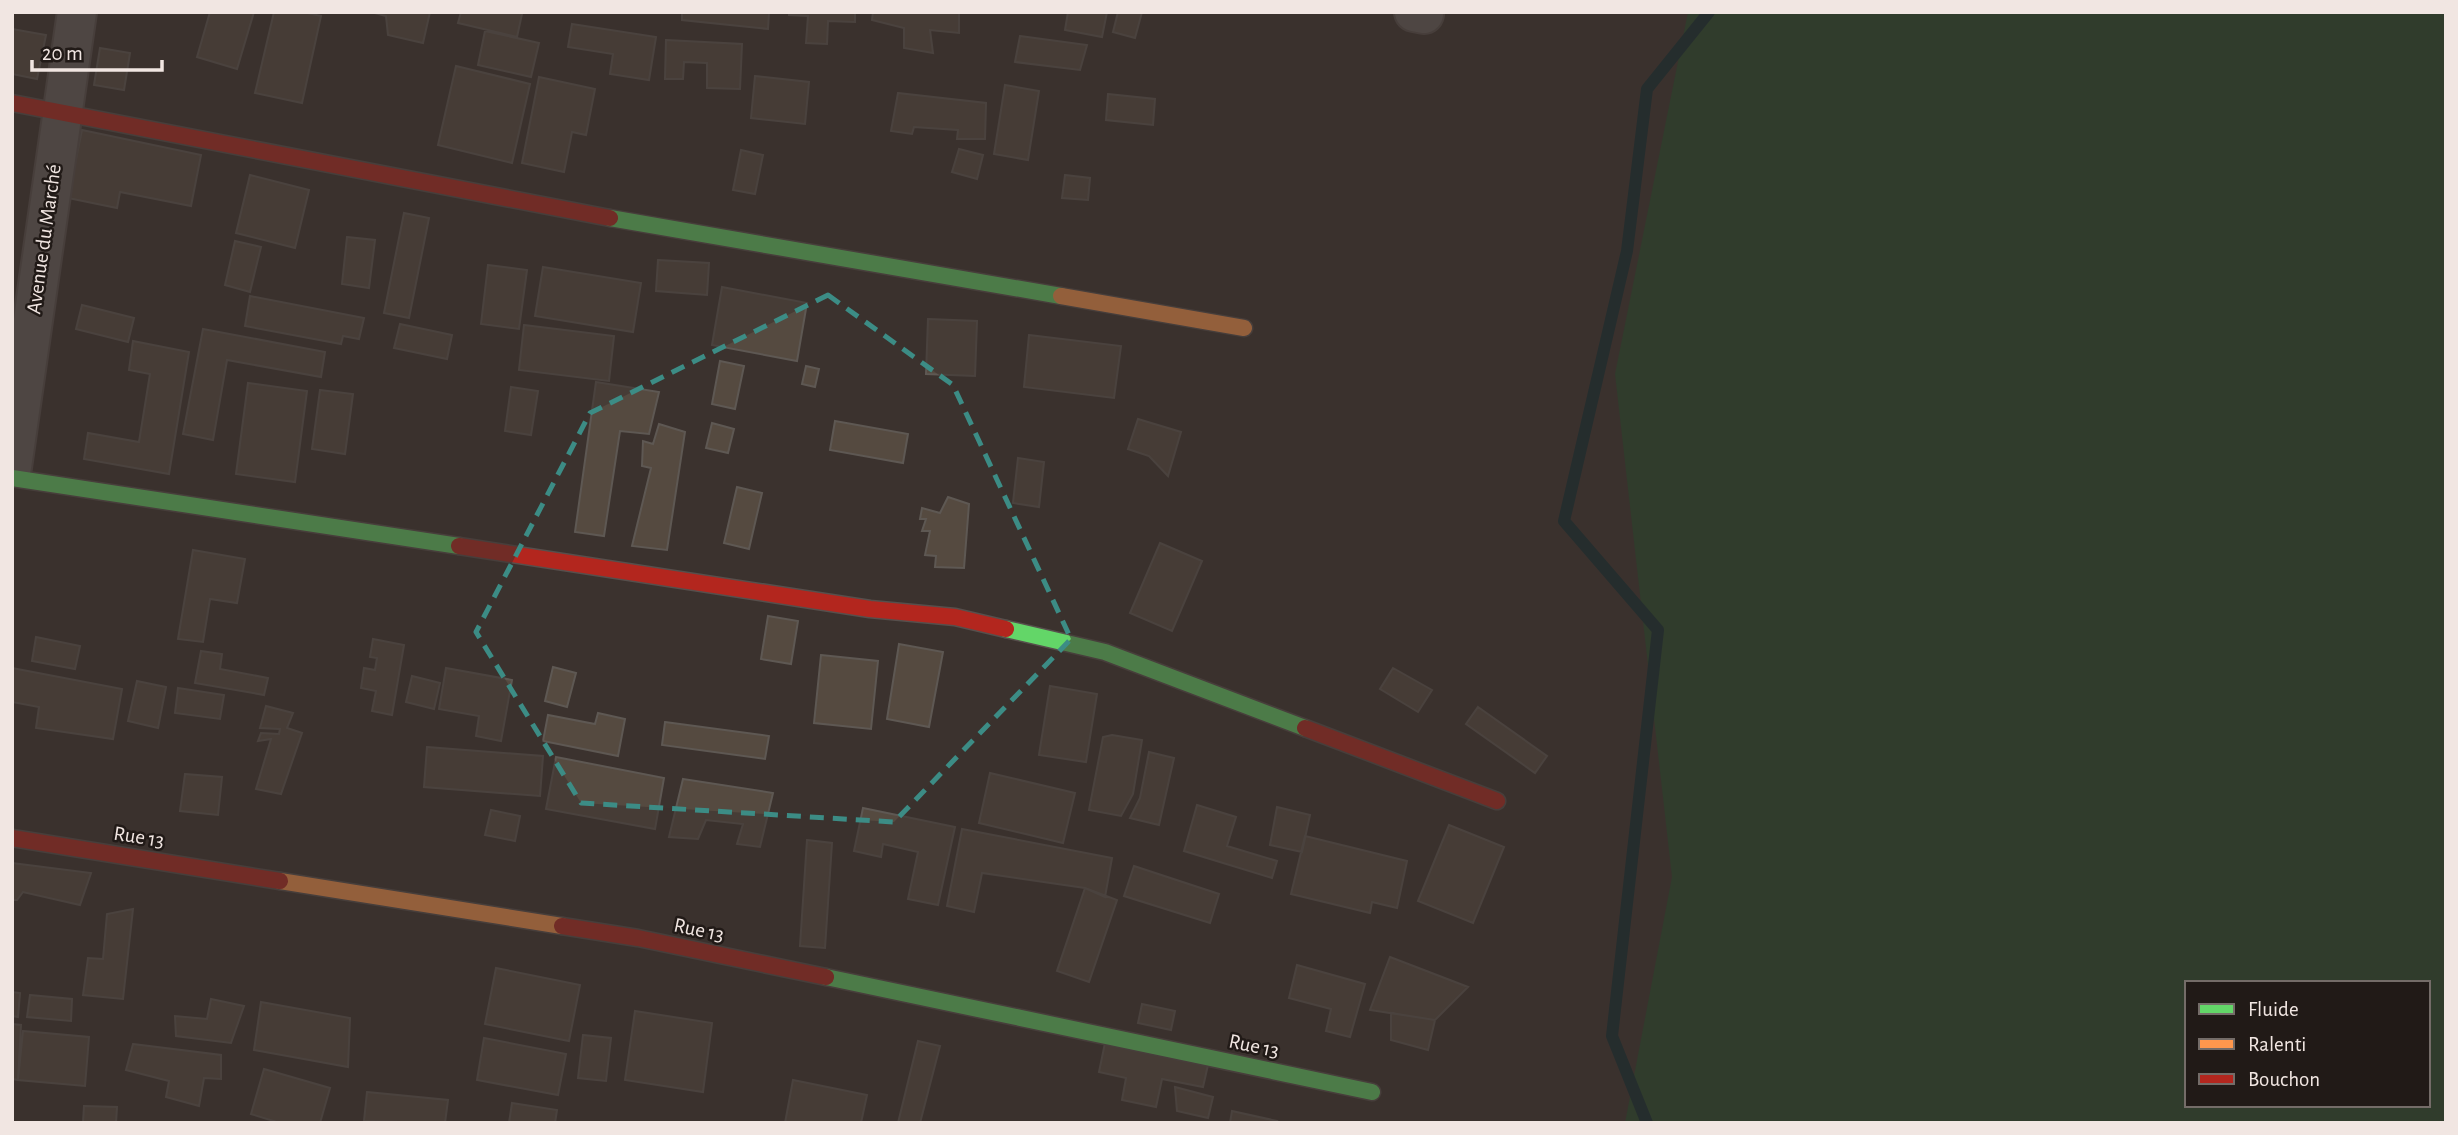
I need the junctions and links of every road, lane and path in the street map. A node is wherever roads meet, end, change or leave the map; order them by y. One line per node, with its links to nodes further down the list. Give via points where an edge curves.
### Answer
1 (77, 12): 3 (street, Avenue du Marché)
2 (12, 103): 3 (street)
3 (62, 112): 4 (street, via 653,226); 5 (street, Avenue du Marché)
4 (1244, 328)
5 (12, 467)
6 (12, 478): 7 (street, via 870,609 955,617 1105,652)
7 (1497, 801)
8 (12, 838): 9 (street, Rue 13, via 638,938)
9 (1373, 1092)

